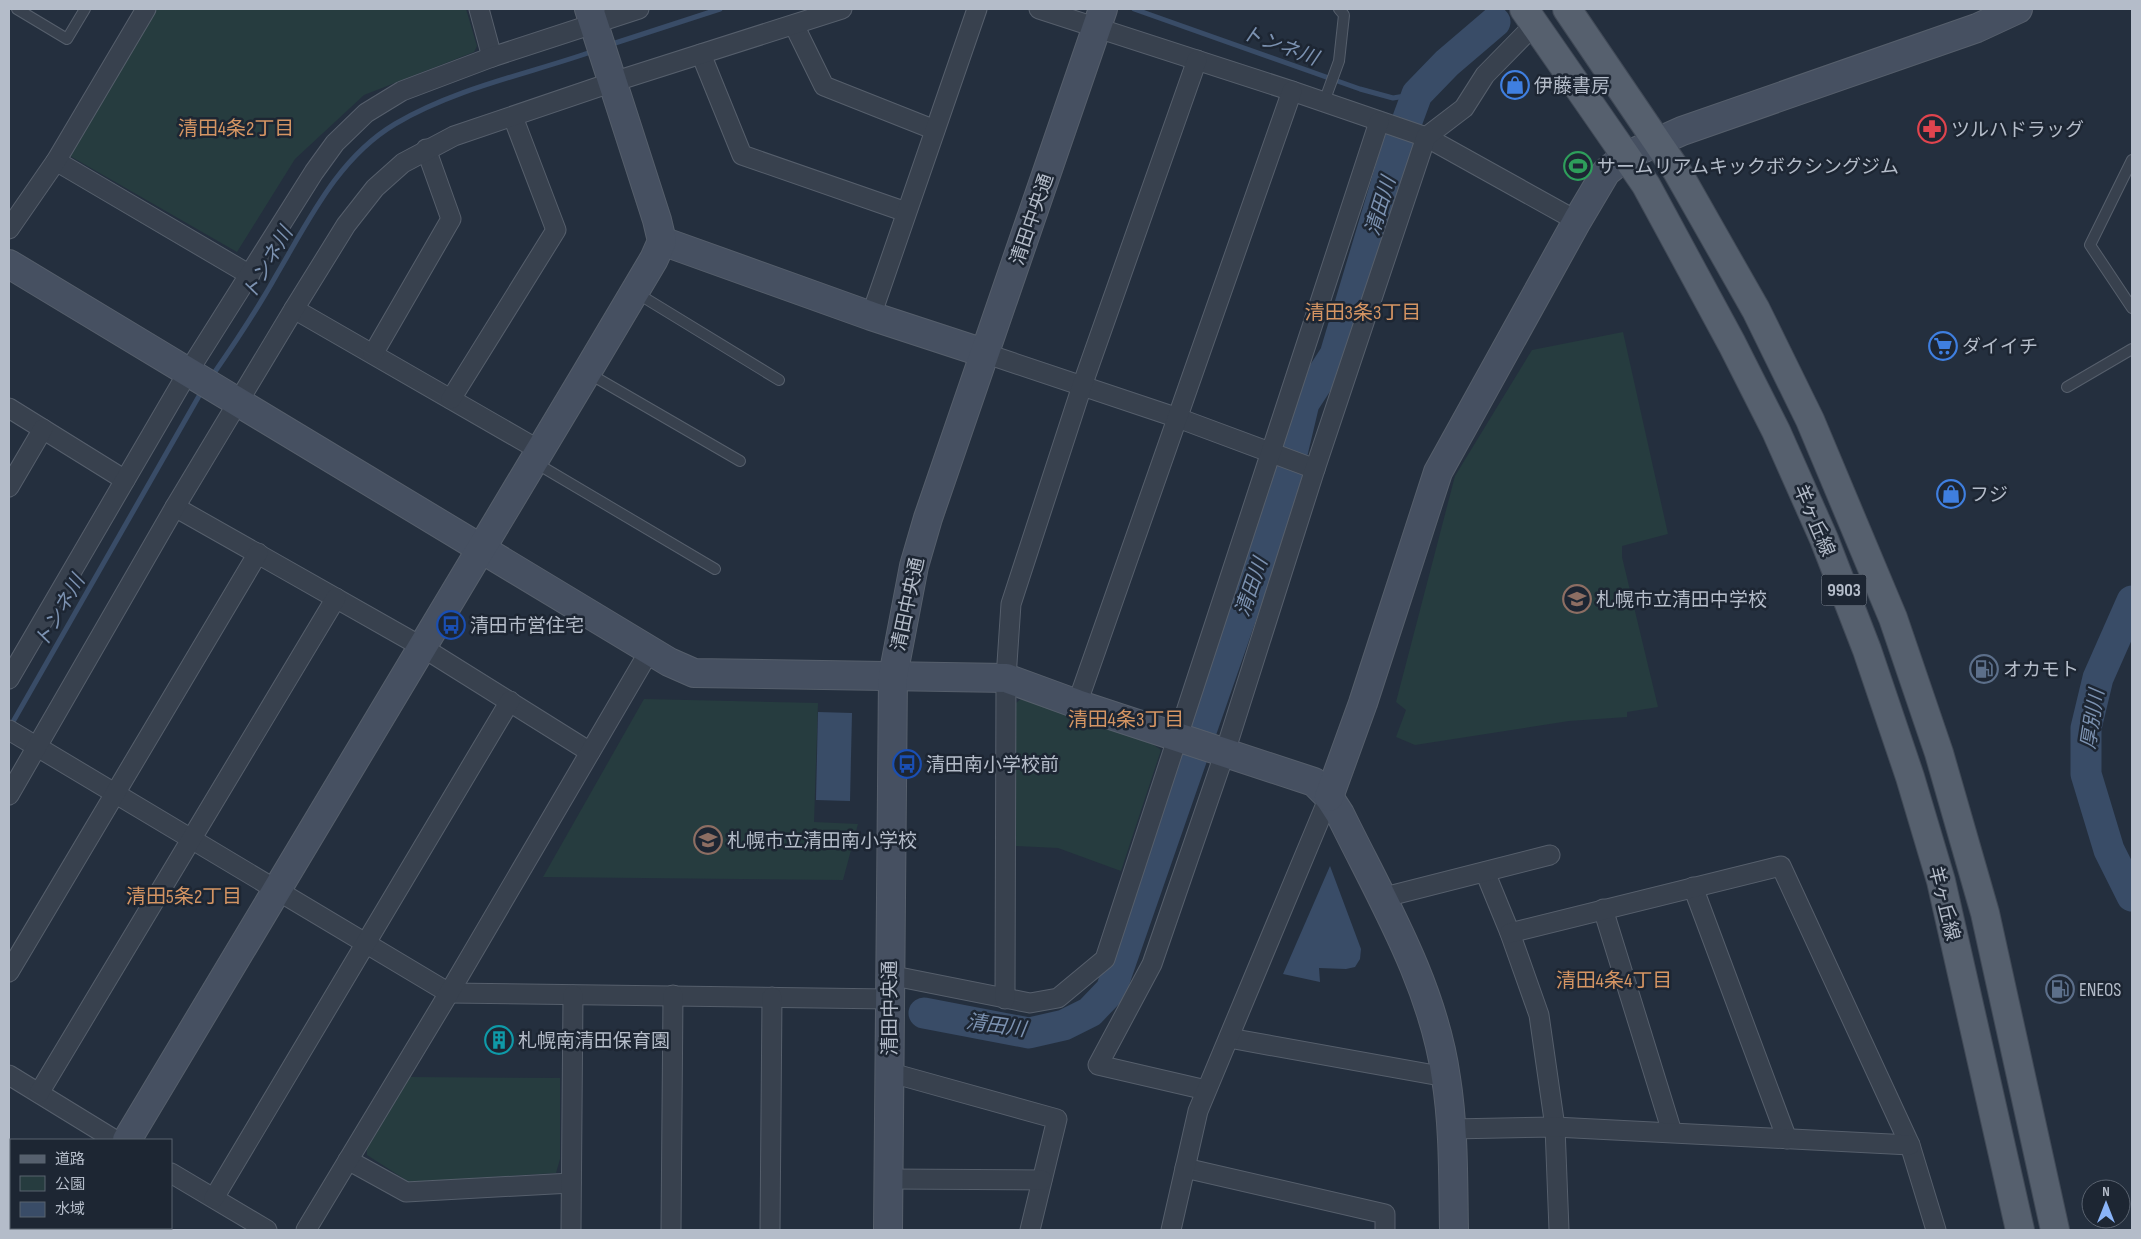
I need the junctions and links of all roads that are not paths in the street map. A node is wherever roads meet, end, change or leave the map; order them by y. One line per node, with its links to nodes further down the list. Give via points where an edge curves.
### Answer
1 (17, 9): 2 (lane, via 67,39)
2 (85, 9)
3 (146, 9): 30 (street)
4 (479, 9): 17 (street)
5 (639, 9): 14 (street)
6 (842, 9): 15 (street)
7 (977, 9): 24 (street)
8 (1039, 9): 13 (street)
9 (1338, 9): 21 (lane, via 1344,15 1338,62)
10 (1567, 9): 26 (main road, 羊ヶ丘線 / 9903)
11 (2018, 9): 26 (street, via 1977,28)
12 (1529, 16): 25 (street, via 1464,108); 28 (main road, 羊ヶ丘線 / 9903)
13 (1101, 17): 18 (street); 42 (street, 清田中央通)
14 (594, 23): 17 (street); 19 (street)
15 (794, 25): 16 (street); 24 (street, via 824,86)
16 (701, 54): 19 (street); 31 (street, via 742,155)
17 (492, 57): 36 (street, via 402,90 366,113 336,143 314,172)
18 (1197, 60): 20 (street); 47 (street)
19 (610, 73): 22 (street); 34 (street)
20 (1292, 91): 21 (street); 52 (street)
21 (1327, 93): 23 (street)
22 (513, 117): 27 (street, via 454,136); 50 (street, via 556,230)
23 (1386, 124): 25 (street); 54 (street)
24 (935, 130): 31 (street)
25 (1420, 136): 32 (street); 57 (street)
26 (1656, 142): 28 (street); 129 (main road, 羊ヶ丘線 / 9903, via 1677,172 1756,310 1810,420 1893,618 1939,753 1985,913)
27 (426, 149): 39 (street, via 402,163 375,188 346,226); 43 (street, via 451,219)
28 (1626, 156): 32 (street, via 1606,172); 128 (main road, 羊ヶ丘線 / 9903, via 1646,185 1776,431 1824,540 1867,650 1941,881)
29 (2132, 160): 38 (lane, via 2090,245)
30 (56, 161): 33 (street); 36 (street)
31 (906, 212): 40 (street)
32 (1577, 221): 79 (street, via 1438,472)
33 (9, 229)
34 (662, 241): 37 (street); 40 (street)
35 (9, 264): 45 (street)
36 (250, 275): 45 (street)
37 (634, 292): 44 (street); 46 (lane)
38 (2132, 308)
39 (294, 309): 43 (street); 49 (street)
40 (871, 316): 42 (street)
41 (2132, 350): 48 (lane)
42 (984, 353): 47 (street); 67 (street, 清田中央通, via 914,566)
43 (372, 354): 50 (street)
44 (587, 372): 55 (street); 56 (lane)
45 (195, 376): 49 (street); 58 (street)
46 (779, 380)
47 (1082, 386): 52 (street); 68 (street, via 1011,604)
48 (2067, 387)
49 (233, 398): 60 (street); 61 (street)
50 (451, 399): 55 (street)
51 (9, 408): 53 (street)
52 (1178, 418): 54 (street); 71 (street)
53 (43, 429): 58 (street); 59 (street)
54 (1275, 455): 57 (street); 73 (street)
55 (536, 456): 61 (street); 63 (lane)
56 (740, 461)
57 (1310, 467): 75 (street)
58 (125, 480): 69 (street)
59 (9, 487)
60 (175, 507): 62 (street); 74 (street)
61 (482, 548): 65 (street); 66 (street)
62 (258, 552): 64 (street); 77 (street)
63 (716, 569)
64 (336, 598): 65 (street); 80 (street)
65 (422, 647): 70 (street); 84 (street)
66 (650, 650): 67 (street, via 694,673); 76 (street)
67 (893, 676): 68 (street); 90 (street, 清田中央通)
68 (1006, 678): 71 (street); 95 (street)
69 (9, 679)
70 (510, 701): 76 (street); 88 (street)
71 (1076, 704): 73 (street)
72 (9, 730): 74 (street)
73 (1182, 738): 75 (street); 95 (street, via 1106,959 1058,998 1030,1004)
74 (31, 743): 77 (street); 78 (street)
75 (1219, 750): 79 (street, via 1314,782); 100 (street, via 1152,964 1098,1065)
76 (590, 752): 91 (street)
77 (114, 793): 80 (street); 89 (street)
78 (9, 795)
79 (1329, 797): 85 (street); 96 (street)
80 (190, 839): 84 (street); 101 (street)
81 (1550, 855): 82 (street)
82 (1485, 872): 85 (street); 87 (street)
83 (1693, 887): 86 (street); 107 (street); 108 (street, via 1781,866)
84 (277, 892): 88 (street); 106 (street)
85 (1381, 898): 99 (street, via 1412,963 1431,1013)
86 (1603, 909): 87 (street); 104 (street)
87 (1510, 933): 102 (street, via 1539,1014)
88 (366, 945): 91 (street); 115 (street)
89 (9, 972)
90 (889, 987): 94 (street); 95 (street); 97 (street, 清田中央通)
91 (449, 993): 92 (street); 109 (street)
92 (572, 995): 93 (street); 114 (street)
93 (673, 995): 94 (street); 119 (street)
94 (772, 996): 120 (street)
95 (1005, 999)
96 (1229, 1038): 99 (street); 100 (street)
97 (888, 1072): 112 (street, 清田中央通); 113 (street, via 1057,1119)
98 (9, 1076): 101 (street)
99 (1446, 1077): 103 (street)
100 (1206, 1090): 110 (street)
101 (39, 1094): 105 (street)
102 (1555, 1127): 103 (street); 104 (street); 126 (street)
103 (1452, 1129): 125 (street)
104 (1672, 1132): 107 (street)
105 (113, 1139)
106 (128, 1139)
107 (1787, 1139): 108 (street)
108 (1910, 1145): 127 (street)
109 (348, 1160): 114 (street, via 406,1192); 117 (street)
110 (1184, 1168): 123 (street); 124 (street, via 1385,1214)
111 (172, 1174): 115 (street)
112 (888, 1179): 113 (street); 121 (street, 清田中央通)
113 (1042, 1180): 122 (street)
114 (571, 1183): 118 (street)
115 (214, 1198): 116 (street)
116 (267, 1230)
117 (306, 1230)
118 (571, 1230)
119 (671, 1230)
120 (770, 1230)
121 (888, 1230)
122 (1030, 1230)
123 (1171, 1230)
124 (1385, 1230)
125 (1454, 1230)
126 (1559, 1230)
127 (1936, 1230)
128 (2020, 1230)
129 (2055, 1230)

